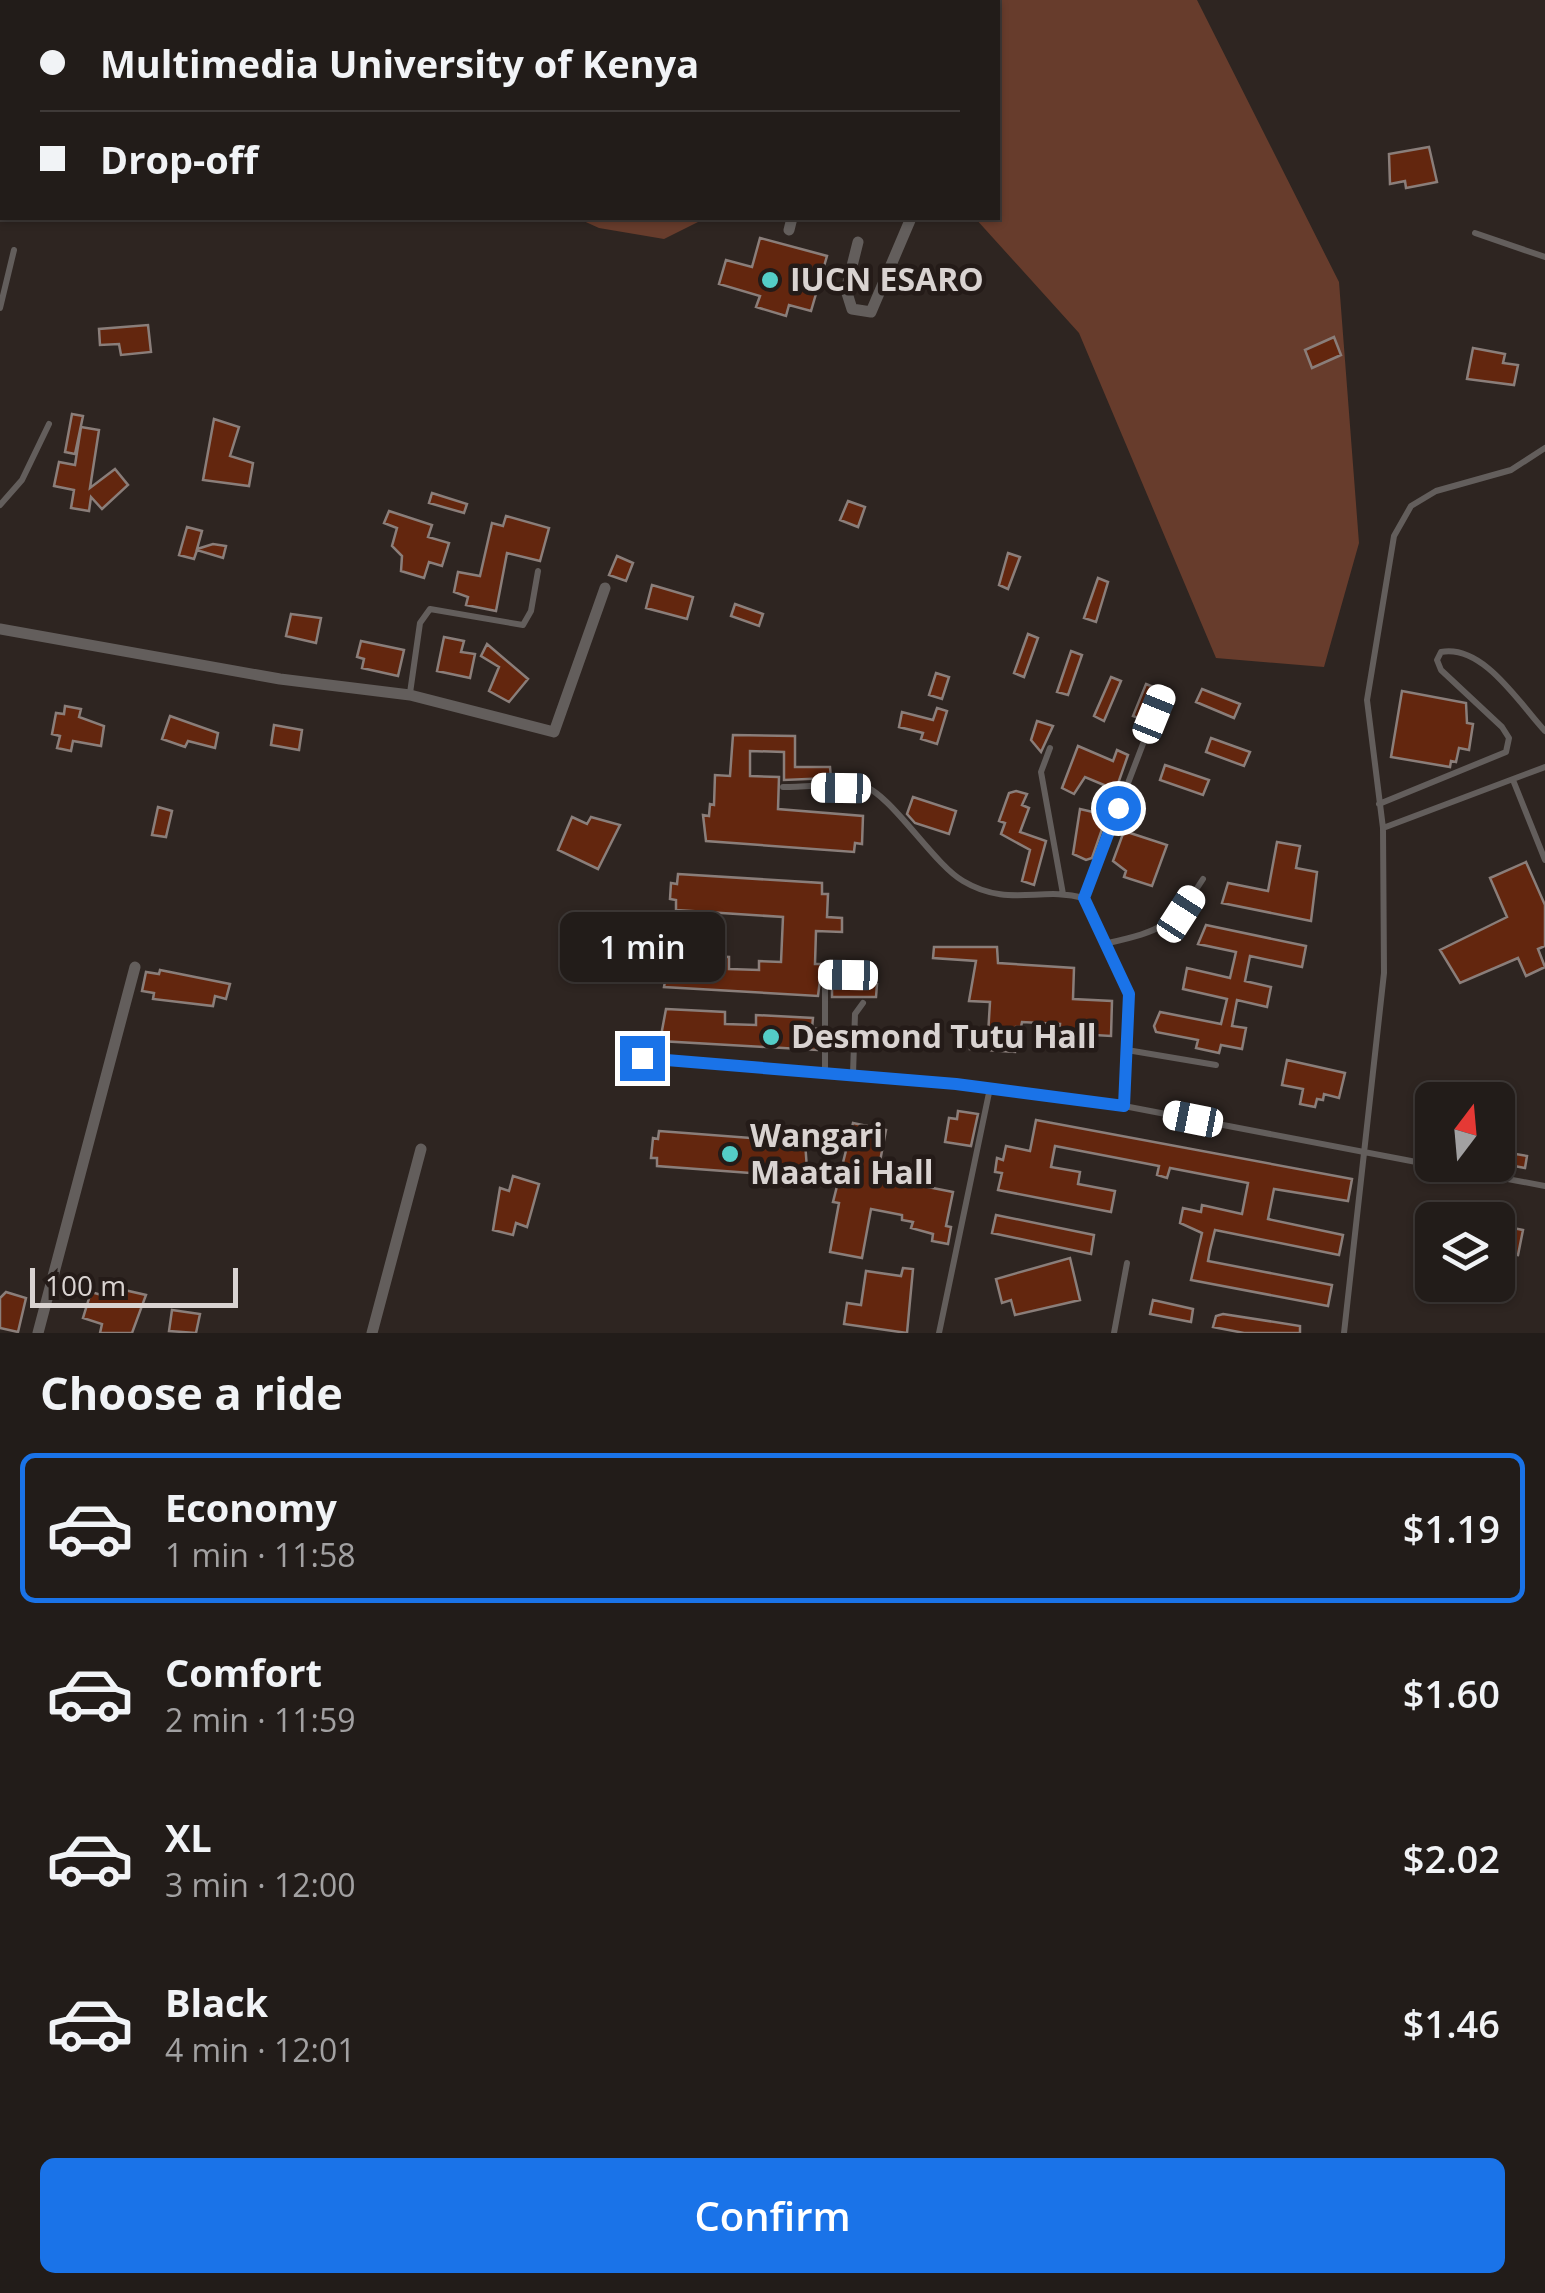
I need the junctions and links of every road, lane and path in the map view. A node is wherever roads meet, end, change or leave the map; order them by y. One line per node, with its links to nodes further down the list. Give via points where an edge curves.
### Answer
1 (910, 220): 3 (street, via 871,312 852,309 846,290)
2 (1475, 233): 5 (lane)
3 (858, 242)
4 (14, 250): 6 (lane)
5 (1545, 257)
6 (0, 308)
7 (49, 424): 9 (lane, via 22,480)
8 (1545, 448): 20 (lane, via 1511,470 1436,491 1410,506 1397,526 1367,700)
9 (0, 505)
10 (538, 571): 14 (lane, via 523,625 430,609 420,624)
11 (605, 588): 14 (street, via 554,732)
12 (0, 628): 14 (street, via 280,679)
13 (1164, 689): 25 (lane)
14 (410, 695)
15 (1545, 731): 20 (lane, via 1477,659 1462,650 1441,652 1441,670 1502,727 1509,738 1506,752)
16 (1050, 748): 24 (lane, via 1041,772)
17 (1545, 767): 18 (lane)
18 (1513, 780): 21 (lane); 22 (lane)
19 (783, 787): 24 (lane, via 859,784 963,882 1016,898)
20 (1379, 804): 21 (lane)
21 (1383, 828): 38 (lane, via 1384,973)
22 (1545, 860)
23 (1203, 879): 26 (lane, via 1168,924)
24 (1063, 894): 25 (lane)
25 (1084, 898): 26 (lane)
26 (1108, 943): 30 (lane, via 1129,994)
27 (135, 968): 43 (street)
28 (848, 975): 33 (lane, via 825,975)
29 (863, 1003): 34 (lane, via 855,1014)
30 (1127, 1050): 32 (lane); 36 (lane)
31 (642, 1058): 33 (lane)
32 (1216, 1065)
33 (825, 1072): 34 (lane)
34 (853, 1074): 35 (lane)
35 (990, 1088): 36 (lane); 45 (lane)
36 (1124, 1106): 38 (lane)
37 (421, 1149): 44 (street)
38 (1366, 1152): 39 (lane); 47 (lane)
39 (1415, 1162)
40 (1515, 1180): 41 (lane)
41 (1545, 1186)
42 (1128, 1263): 46 (lane)
43 (38, 1333)
44 (372, 1333)
45 (938, 1333)
46 (1114, 1333)
47 (1344, 1333)

